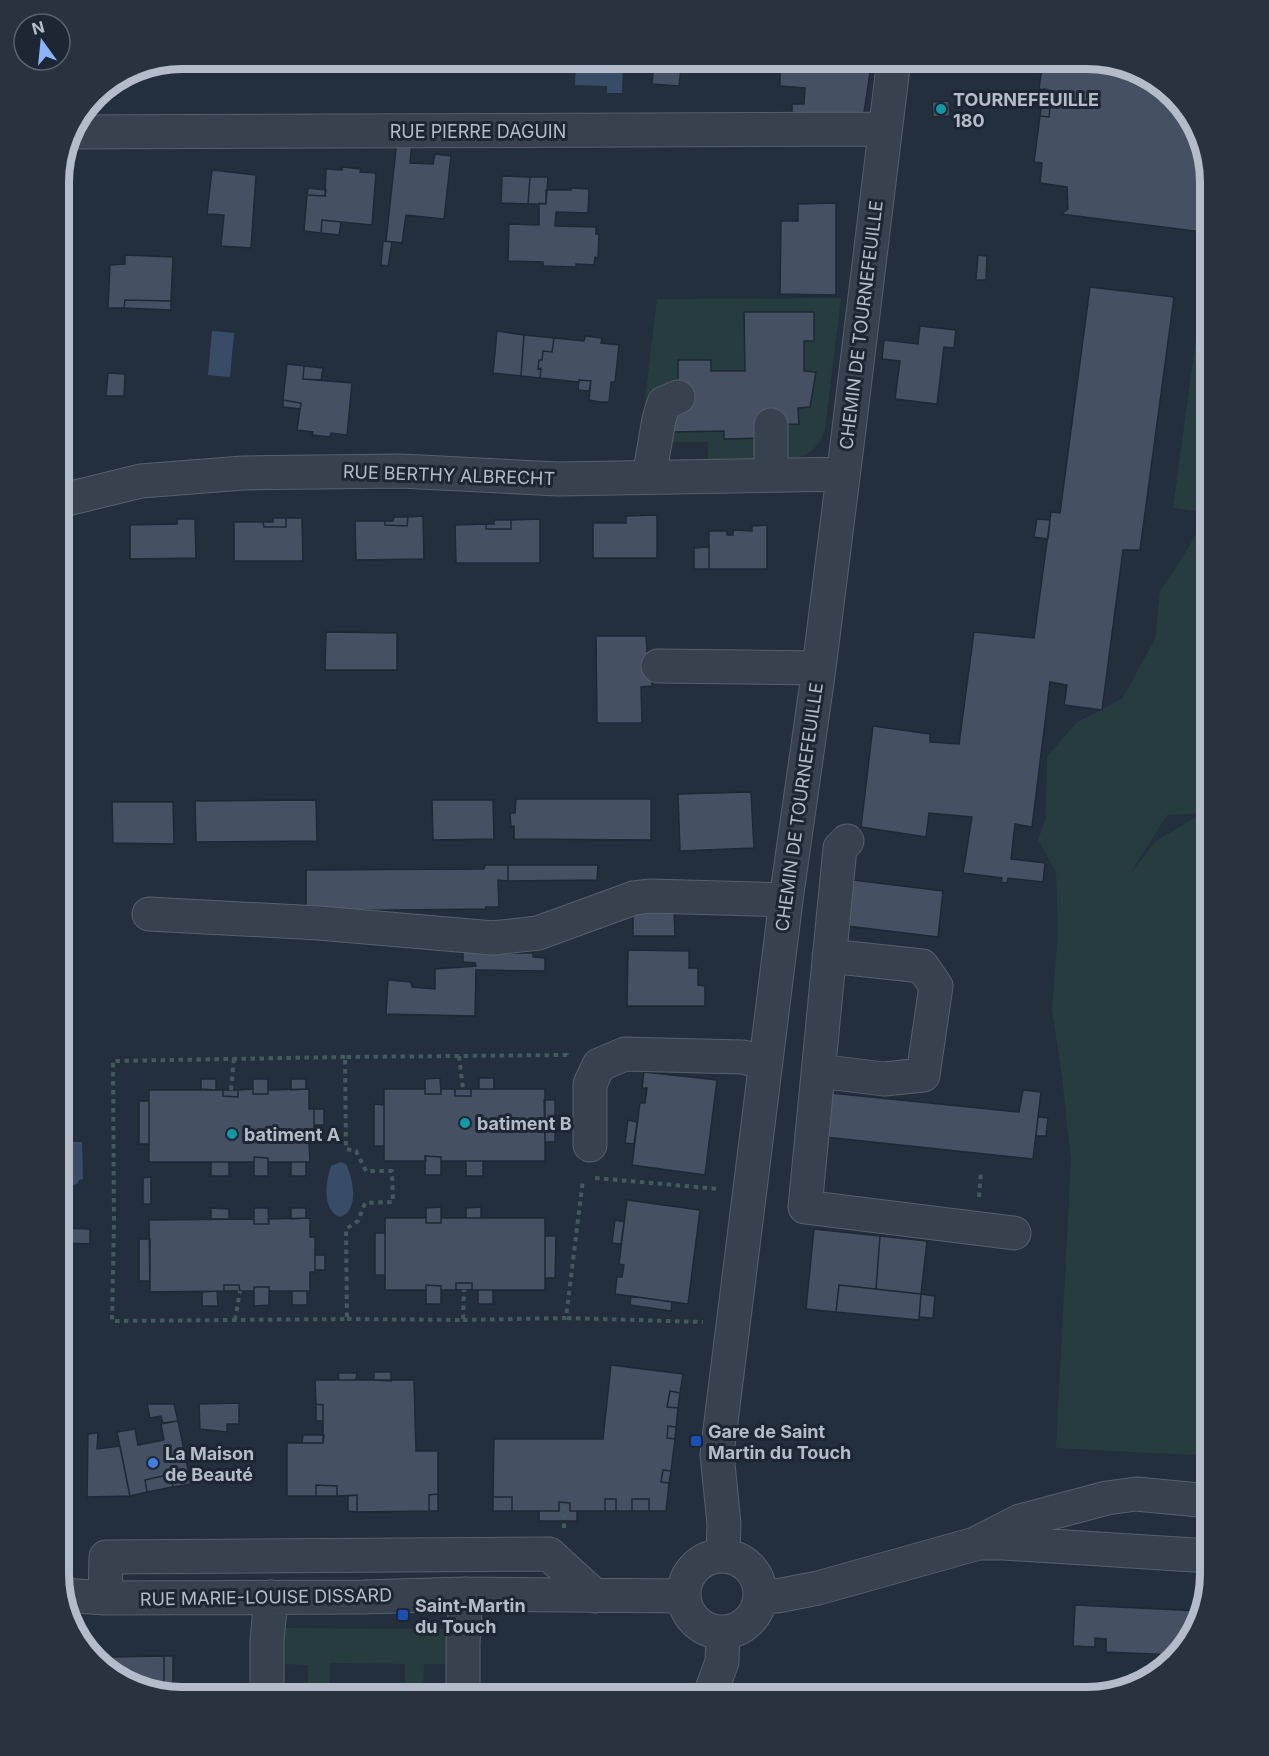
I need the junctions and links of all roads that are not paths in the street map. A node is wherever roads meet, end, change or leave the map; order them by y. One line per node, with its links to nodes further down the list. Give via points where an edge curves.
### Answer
1 (893, 69): 2 (street, CHEMIN DE TOURNEFEUILLE)
2 (885, 129): 3 (street, RUE PIERRE DAGUIN); 6 (street, CHEMIN DE TOURNEFEUILLE)
3 (81, 132)
4 (678, 397): 8 (street, via 664,403)
5 (771, 425): 7 (street)
6 (843, 474): 7 (street, RUE BERTHY ALBRECHT); 11 (street, CHEMIN DE TOURNEFEUILLE)
7 (771, 475): 8 (street, RUE BERTHY ALBRECHT)
8 (649, 477): 9 (street, RUE BERTHY ALBRECHT, via 558,479 401,471 243,474 141,481)
9 (69, 499)
10 (658, 666): 11 (street)
11 (819, 668): 13 (street, CHEMIN DE TOURNEFEUILLE)
12 (848, 841): 15 (street, via 840,848)
13 (786, 900): 14 (street, via 634,898 537,933 493,938); 16 (street, CHEMIN DE TOURNEFEUILLE)
14 (148, 914)
15 (829, 957): 17 (street); 17 (street, via 922,966 936,986 923,1075 884,1079)
16 (766, 1062): 18 (street, via 742,1057 625,1054 599,1065 590,1084); 22 (street, CHEMIN DE TOURNEFEUILLE, via 717,1454)
17 (818, 1071): 19 (street, via 805,1207)
18 (590, 1146)
19 (1014, 1233)
20 (1200, 1500): 21 (street, via 1136,1494 1107,1498 1020,1521)
21 (975, 1544): 23 (street); 25 (street, via 818,1588 777,1596)
22 (723, 1555): 25 (street, via 749,1567); 28 (street, via 707,1558 694,1567)
23 (1200, 1555)
24 (466, 1594): 27 (street, RUE MARIE-LOUISE DISSARD); 29 (street, RUE MARIE-LOUISE DISSARD); 33 (street)
25 (760, 1594): 31 (street, via 750,1621)
26 (71, 1596): 30 (street, RUE MARIE-LOUISE DISSARD)
27 (596, 1596): 28 (street, RUE MARIE-LOUISE DISSARD); 30 (street, via 549,1554 106,1557)
28 (683, 1596): 31 (street, via 696,1623 708,1631)
29 (271, 1597): 30 (street, RUE MARIE-LOUISE DISSARD); 32 (street)
30 (105, 1598)
31 (723, 1632): 34 (street, via 722,1662)
32 (267, 1687)
33 (463, 1687)
34 (713, 1687)

